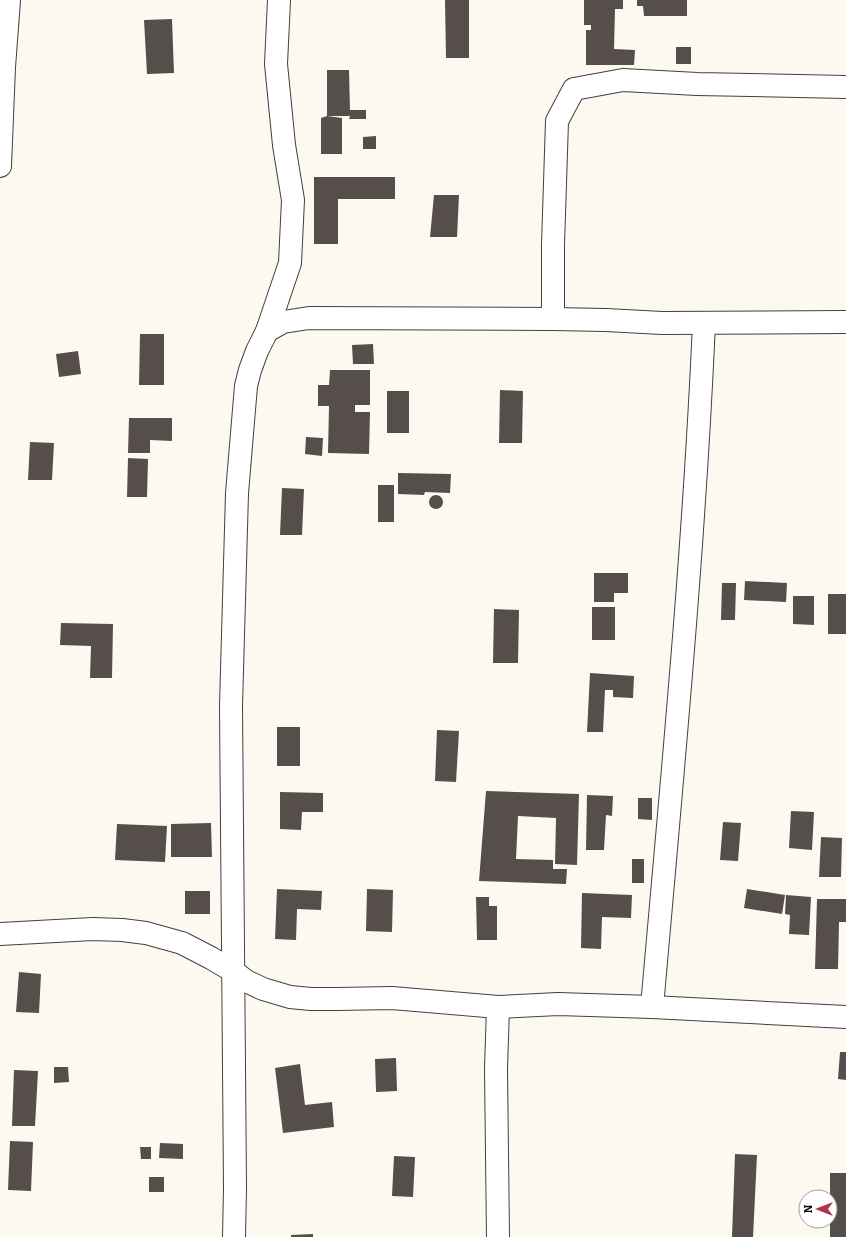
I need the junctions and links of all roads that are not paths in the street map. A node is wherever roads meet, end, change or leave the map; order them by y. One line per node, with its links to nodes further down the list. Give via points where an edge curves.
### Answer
1 (9, 0): 4 (street)
2 (279, 0): 8 (street, via 276,64 284,146 293,200 290,263)
3 (846, 87): 5 (street, via 622,80 574,89 557,121)
4 (0, 166)
5 (553, 319): 7 (street); 8 (street, via 309,318 283,322)
6 (846, 322): 7 (street)
7 (704, 323): 12 (street, via 688,591)
8 (268, 331): 10 (street, via 254,357 246,386 237,493 231,706)
9 (0, 934): 10 (street, via 93,929 146,933 182,943)
10 (233, 971): 11 (street, via 246,982 290,997 392,998); 14 (street)
11 (498, 1007): 12 (street, via 558,1004); 15 (street)
12 (652, 1007): 13 (street)
13 (846, 1017)
14 (234, 1237)
15 (498, 1237)

